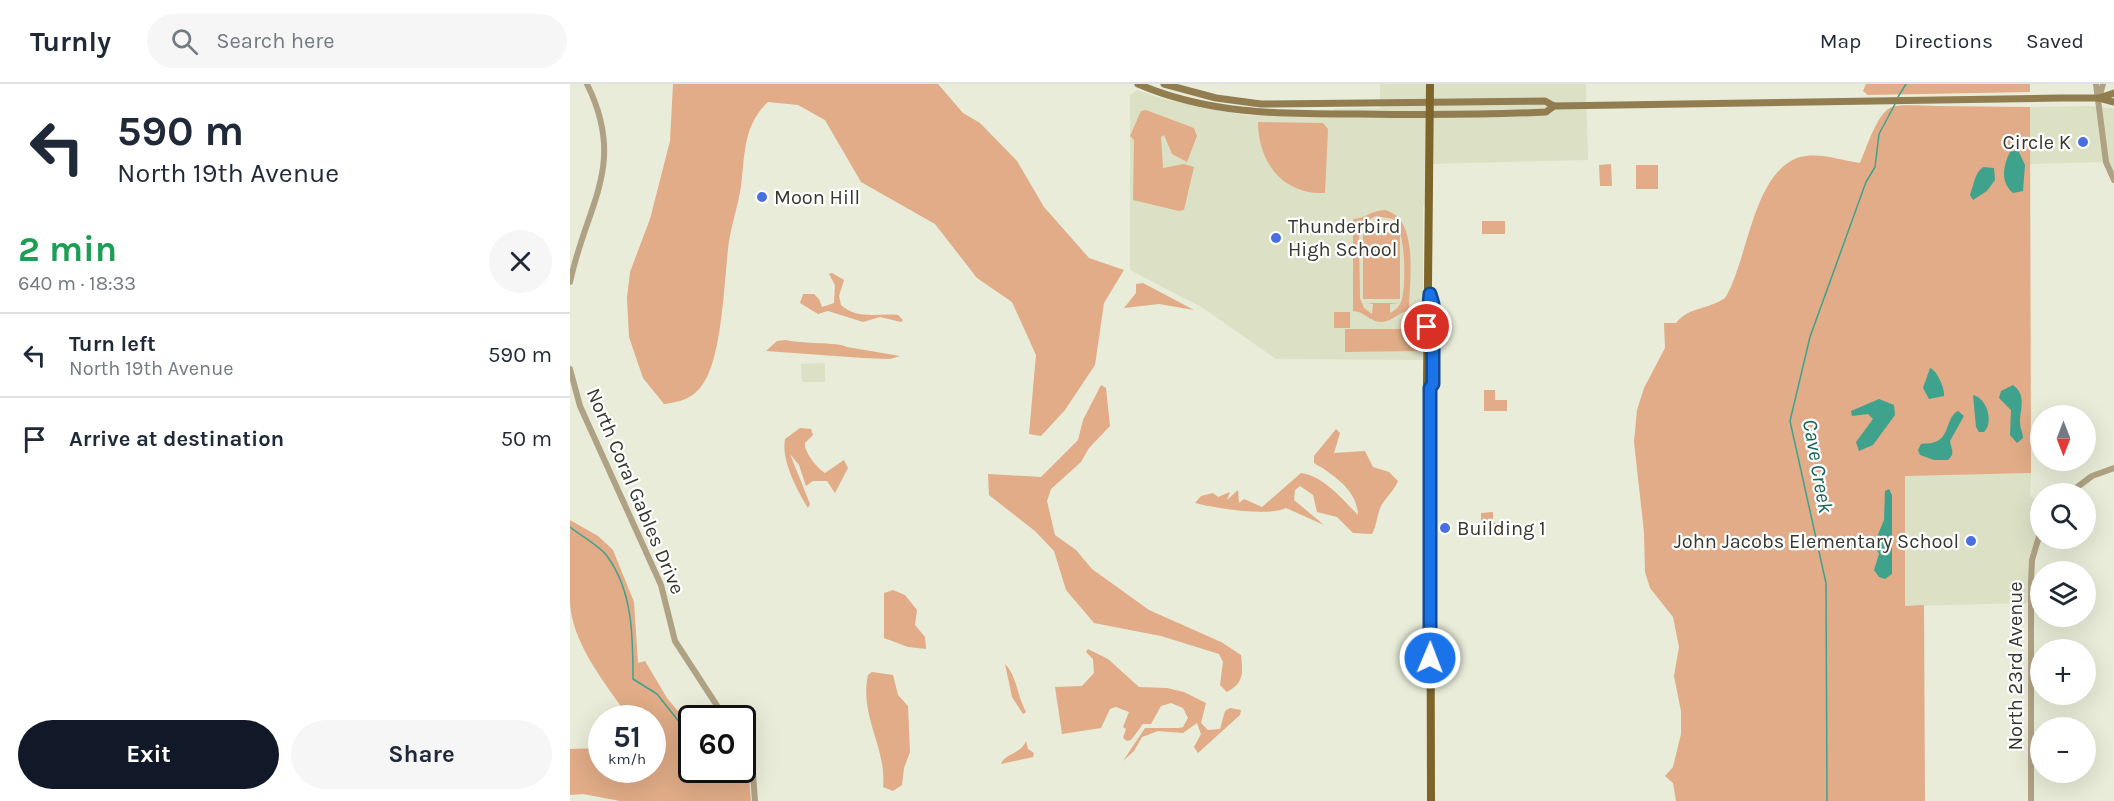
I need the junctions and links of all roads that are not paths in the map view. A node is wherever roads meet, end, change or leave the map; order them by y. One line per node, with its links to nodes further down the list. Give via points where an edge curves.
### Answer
1 (587, 84): 16 (street, via 601,117 605,159)
2 (1138, 84): 13 (main road, via 1232,110)
3 (1164, 84): 10 (main road, via 1245,102)
4 (1430, 84): 11 (main road)
5 (2096, 84): 8 (street)
6 (2103, 84): 8 (street)
7 (2114, 93): 8 (main road)
8 (2099, 98): 9 (main road); 12 (main road); 15 (street, via 2104,152)
9 (2114, 102)
10 (1349, 104): 11 (main road); 13 (main road)
11 (1430, 104): 12 (main road, via 1545,102); 14 (main road)
12 (1554, 106): 14 (main road, via 1546,112)
13 (1349, 114): 14 (main road)
14 (1430, 115): 24 (main road, via 1427,376)
15 (2114, 180)
16 (570, 282)
17 (570, 369): 21 (street, North Coral Gables Drive, via 580,406 661,585 675,641)
18 (2114, 468): 19 (street)
19 (2083, 483)
20 (2035, 549): 25 (street, North 23rd Avenue, via 2031,582)
21 (717, 705)
22 (753, 783): 23 (street)
23 (755, 801)
24 (1431, 801)
25 (2031, 801)

